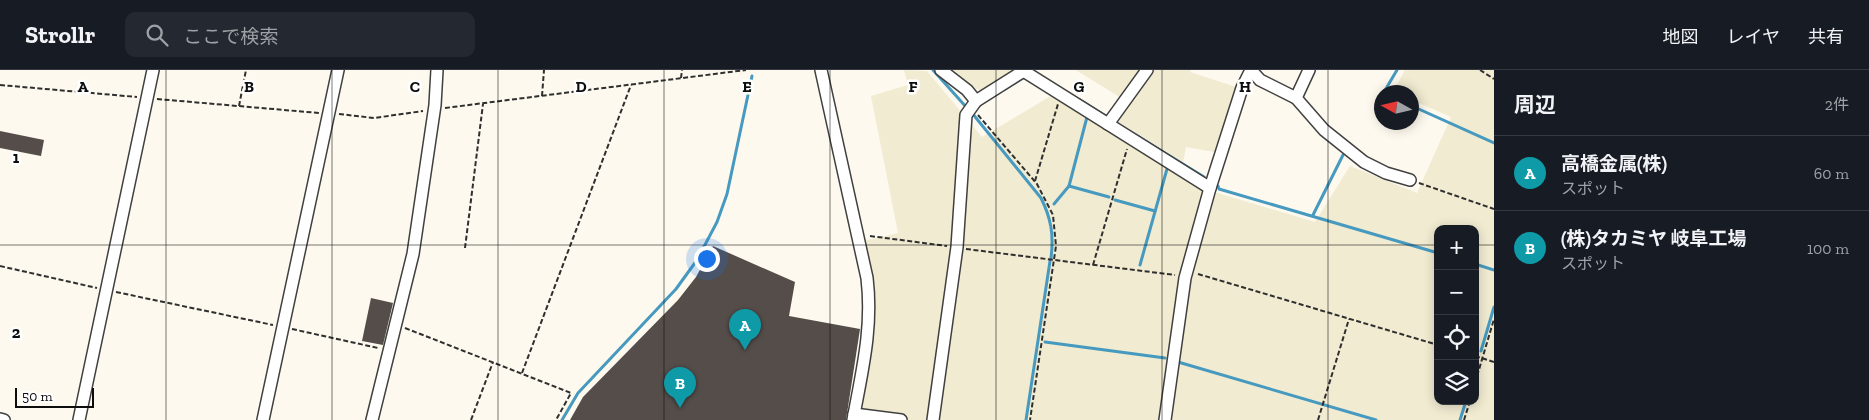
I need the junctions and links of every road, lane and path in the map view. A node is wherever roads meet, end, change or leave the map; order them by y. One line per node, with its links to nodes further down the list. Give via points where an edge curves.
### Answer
1 (153, 70): 36 (street)
2 (246, 70): 22 (path)
3 (338, 70): 40 (street)
4 (437, 70): 39 (street, via 435,106 413,254)
5 (544, 70): 18 (path)
6 (682, 70): 7 (path, via 681,78)
7 (746, 70)
8 (821, 70): 29 (street)
9 (941, 70): 21 (street, via 967,90)
10 (1024, 70): 17 (street); 21 (street)
11 (1147, 70): 23 (street)
12 (1251, 70): 19 (street, via 1260,80); 27 (street, via 1242,88)
13 (1309, 70): 19 (street)
14 (1480, 70): 15 (path)
15 (1494, 79)
16 (631, 85): 48 (path)
17 (1061, 95): 23 (street); 26 (path)
18 (542, 96)
19 (1296, 98): 25 (street, via 1324,130 1364,162)
20 (483, 103): 31 (path)
21 (974, 104): 26 (path); 30 (street, via 966,115)
22 (239, 106)
23 (1108, 124): 24 (street)
24 (1130, 138): 27 (street); 33 (path)
25 (1410, 180): 28 (path)
26 (1035, 182): 32 (path, via 1053,216 1056,234)
27 (1210, 188): 35 (street)
28 (1494, 208)
29 (857, 238): 30 (path, via 868,236); 50 (street, via 867,278 869,328)
30 (957, 247): 32 (path); 57 (street)
31 (465, 248)
32 (1054, 260): 33 (path); 58 (path)
33 (1093, 265): 35 (path)
34 (0, 266): 36 (path)
35 (1186, 274): 37 (path); 59 (street)
36 (107, 290): 40 (path); 51 (street)
37 (1349, 319): 41 (path); 60 (path)
38 (1494, 319): 44 (path)
39 (396, 324): 42 (street); 45 (path)
40 (283, 327): 42 (path); 52 (street)
41 (1434, 344)
42 (388, 350): 53 (street)
43 (1479, 358): 44 (path)
44 (1483, 359): 46 (path); 47 (path)
45 (493, 362): 48 (path); 54 (path)
46 (1494, 362)
47 (1479, 371)
48 (522, 373): 55 (path, via 571,392)
49 (1469, 405): 61 (path)
50 (853, 417): 56 (street)
51 (78, 420)
52 (263, 420)
53 (372, 420)
54 (471, 420)
55 (556, 420)
56 (901, 420)
57 (933, 420)
58 (1030, 420)
59 (1165, 420)
60 (1318, 420)
61 (1464, 420)

